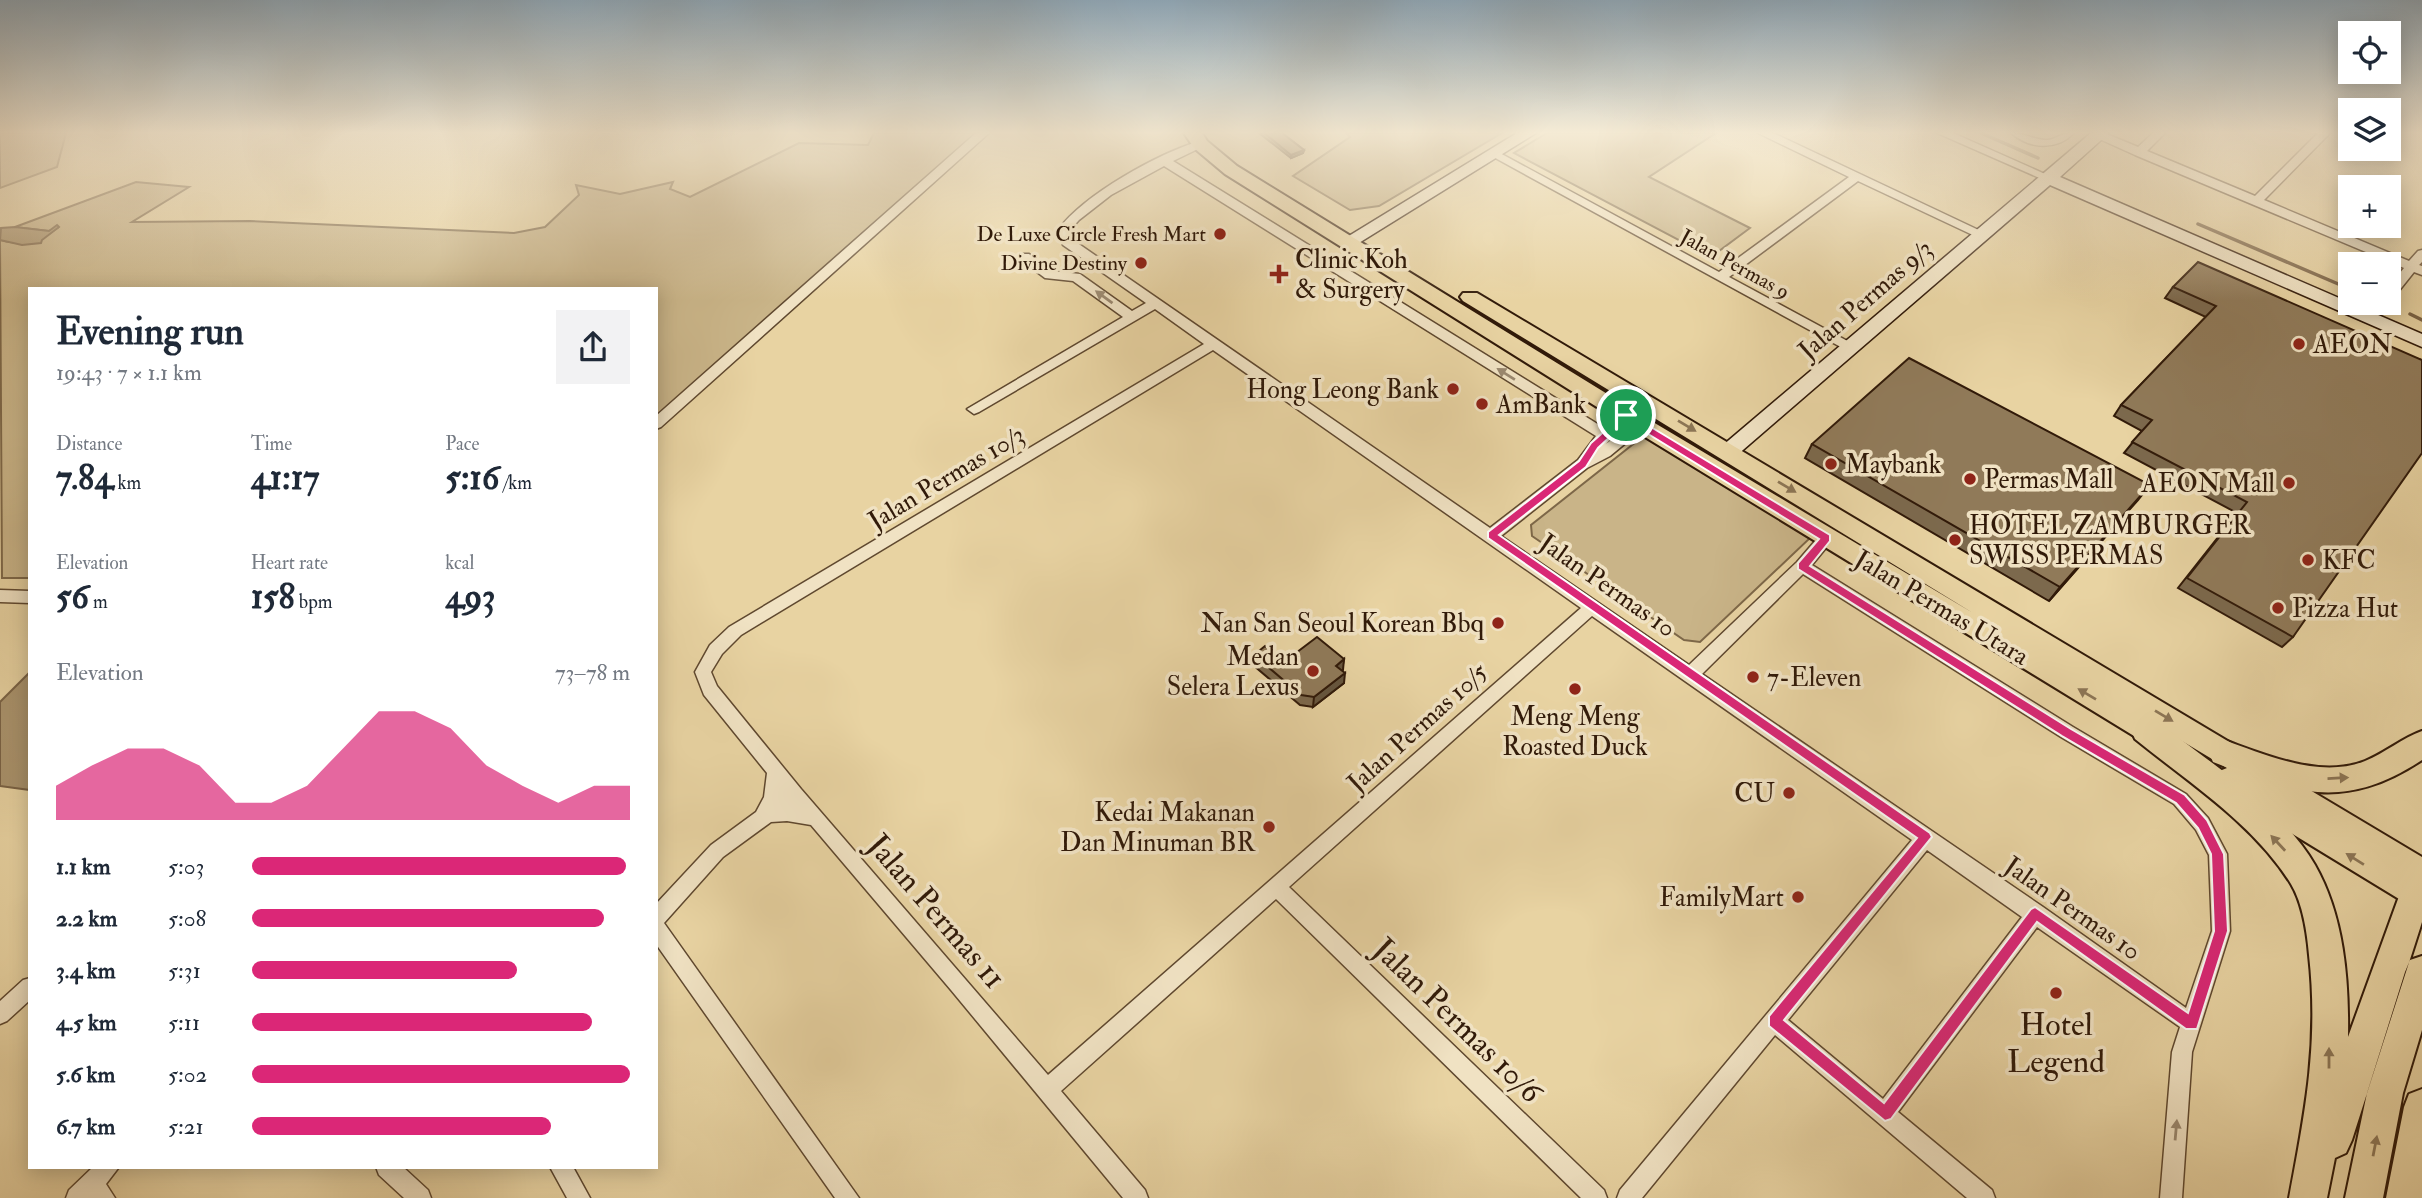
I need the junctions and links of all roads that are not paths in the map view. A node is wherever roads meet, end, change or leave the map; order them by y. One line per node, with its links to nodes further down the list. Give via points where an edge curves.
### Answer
1 (920, 189): 31 (street)
2 (1115, 189): 21 (street, Jalan Permas 10, via 1072,219 1064,230 1067,242)
3 (1209, 189): 32 (street, one-way to 3)
4 (1283, 189): 15 (main road, Jalan Permas Utara)
5 (1436, 189): 15 (street)
6 (1558, 189): 19 (street, Jalan Permas 9)
7 (1839, 189): 19 (street)
8 (1885, 189): 14 (street)
9 (2035, 189): 14 (street, Jalan Permas 9/3)
10 (2073, 189): 25 (street)
11 (2225, 189): 13 (street)
12 (2269, 189): 13 (street)
13 (2256, 202): 18 (street)
14 (1981, 234): 28 (street, Jalan Permas 9/3)
15 (1355, 238): 24 (main road, Jalan Permas Utara)
16 (2422, 254): 18 (street)
17 (1025, 257): 23 (street, one-way to 17, via 1076,277 1049,275)
18 (2417, 269): 20 (street)
19 (1720, 277): 28 (street, Jalan Permas 9)
20 (2401, 283)
21 (1156, 303): 23 (street); 27 (street, Jalan Permas 10)
22 (2371, 315): 25 (street)
23 (1132, 317): 29 (street)
24 (1489, 318): 30 (main road, Jalan Permas Utara); 33 (main road, Jalan Permas Utara, one-way to 33)
25 (2368, 318): 26 (street)
26 (2422, 341)
27 (1214, 344): 35 (street, Jalan Permas 10); 41 (street, Jalan Permas 10/3, via 735,631)
28 (1848, 347): 33 (street, Jalan Permas 9/3)
29 (974, 408)
30 (1633, 420): 32 (street); 34 (street, via 1605,452); 36 (main road, Jalan Permas Utara)
31 (658, 422)
32 (1606, 436): 34 (street)
33 (1729, 451): 45 (main road, Jalan Permas Utara, one-way to 45)
34 (1582, 464): 35 (street)
35 (1492, 535): 40 (street, Jalan Permas 10)
36 (1826, 538): 37 (street); 43 (main road, Jalan Permas Utara, one-way to 36)
37 (1802, 566): 42 (street); 60 (street, via 2180,799 2192,811 2218,854 2221,931)
38 (0, 596): 39 (street)
39 (28, 597)
40 (1592, 606): 42 (street, Jalan Permas 10); 52 (street, Jalan Permas 10/5)
41 (709, 659): 46 (street, Jalan Permas 11, via 704,672 710,690)
42 (1690, 674): 50 (street, Jalan Permas 10)
43 (2146, 730): 51 (main road, Jalan Permas Utara, one-way to 43); 76 (highway, one-way to 43, via 2329,1078 2328,973 2316,908 2304,875 2280,843)
44 (2422, 744): 45 (highway, one-way to 44, via 2279,773 2358,777)
45 (2224, 753): 51 (main road, Jalan Permas Utara)
46 (776, 770): 47 (street, Jalan Permas 11); 48 (street, via 773,798)
47 (795, 794): 48 (street); 49 (street, Jalan Permas 11)
48 (764, 814): 49 (street); 54 (street, via 717,851)
49 (816, 818): 61 (street, Jalan Permas 11)
50 (1926, 837): 53 (street, Jalan Permas 10); 59 (street)
51 (2420, 886): 56 (highway)
52 (1276, 887): 61 (street, Jalan Permas 10/5); 72 (street, Jalan Permas 10/6)
53 (2035, 914): 60 (street, Jalan Permas 10); 62 (street)
54 (658, 916)
55 (658, 931): 71 (street)
56 (2411, 965): 77 (highway); 78 (highway, one-way to 56)
57 (28, 989): 58 (street)
58 (0, 1014)
59 (1774, 1021): 62 (street); 73 (street)
60 (2192, 1024): 75 (street, one-way to 60, via 2182,1052)
61 (1047, 1090): 68 (street, Jalan Permas 11)
62 (1885, 1113): 74 (street)
63 (2420, 1114): 79 (highway)
64 (107, 1169): 67 (street)
65 (389, 1169): 69 (street)
66 (562, 1169): 70 (street)
67 (91, 1193)
68 (1128, 1195)
69 (420, 1198)
70 (579, 1198)
71 (848, 1198)
72 (1596, 1198)
73 (1628, 1198)
74 (1984, 1198)
75 (2171, 1198)
76 (2308, 1198)
77 (2315, 1198)
78 (2364, 1198)
79 (2405, 1198)

